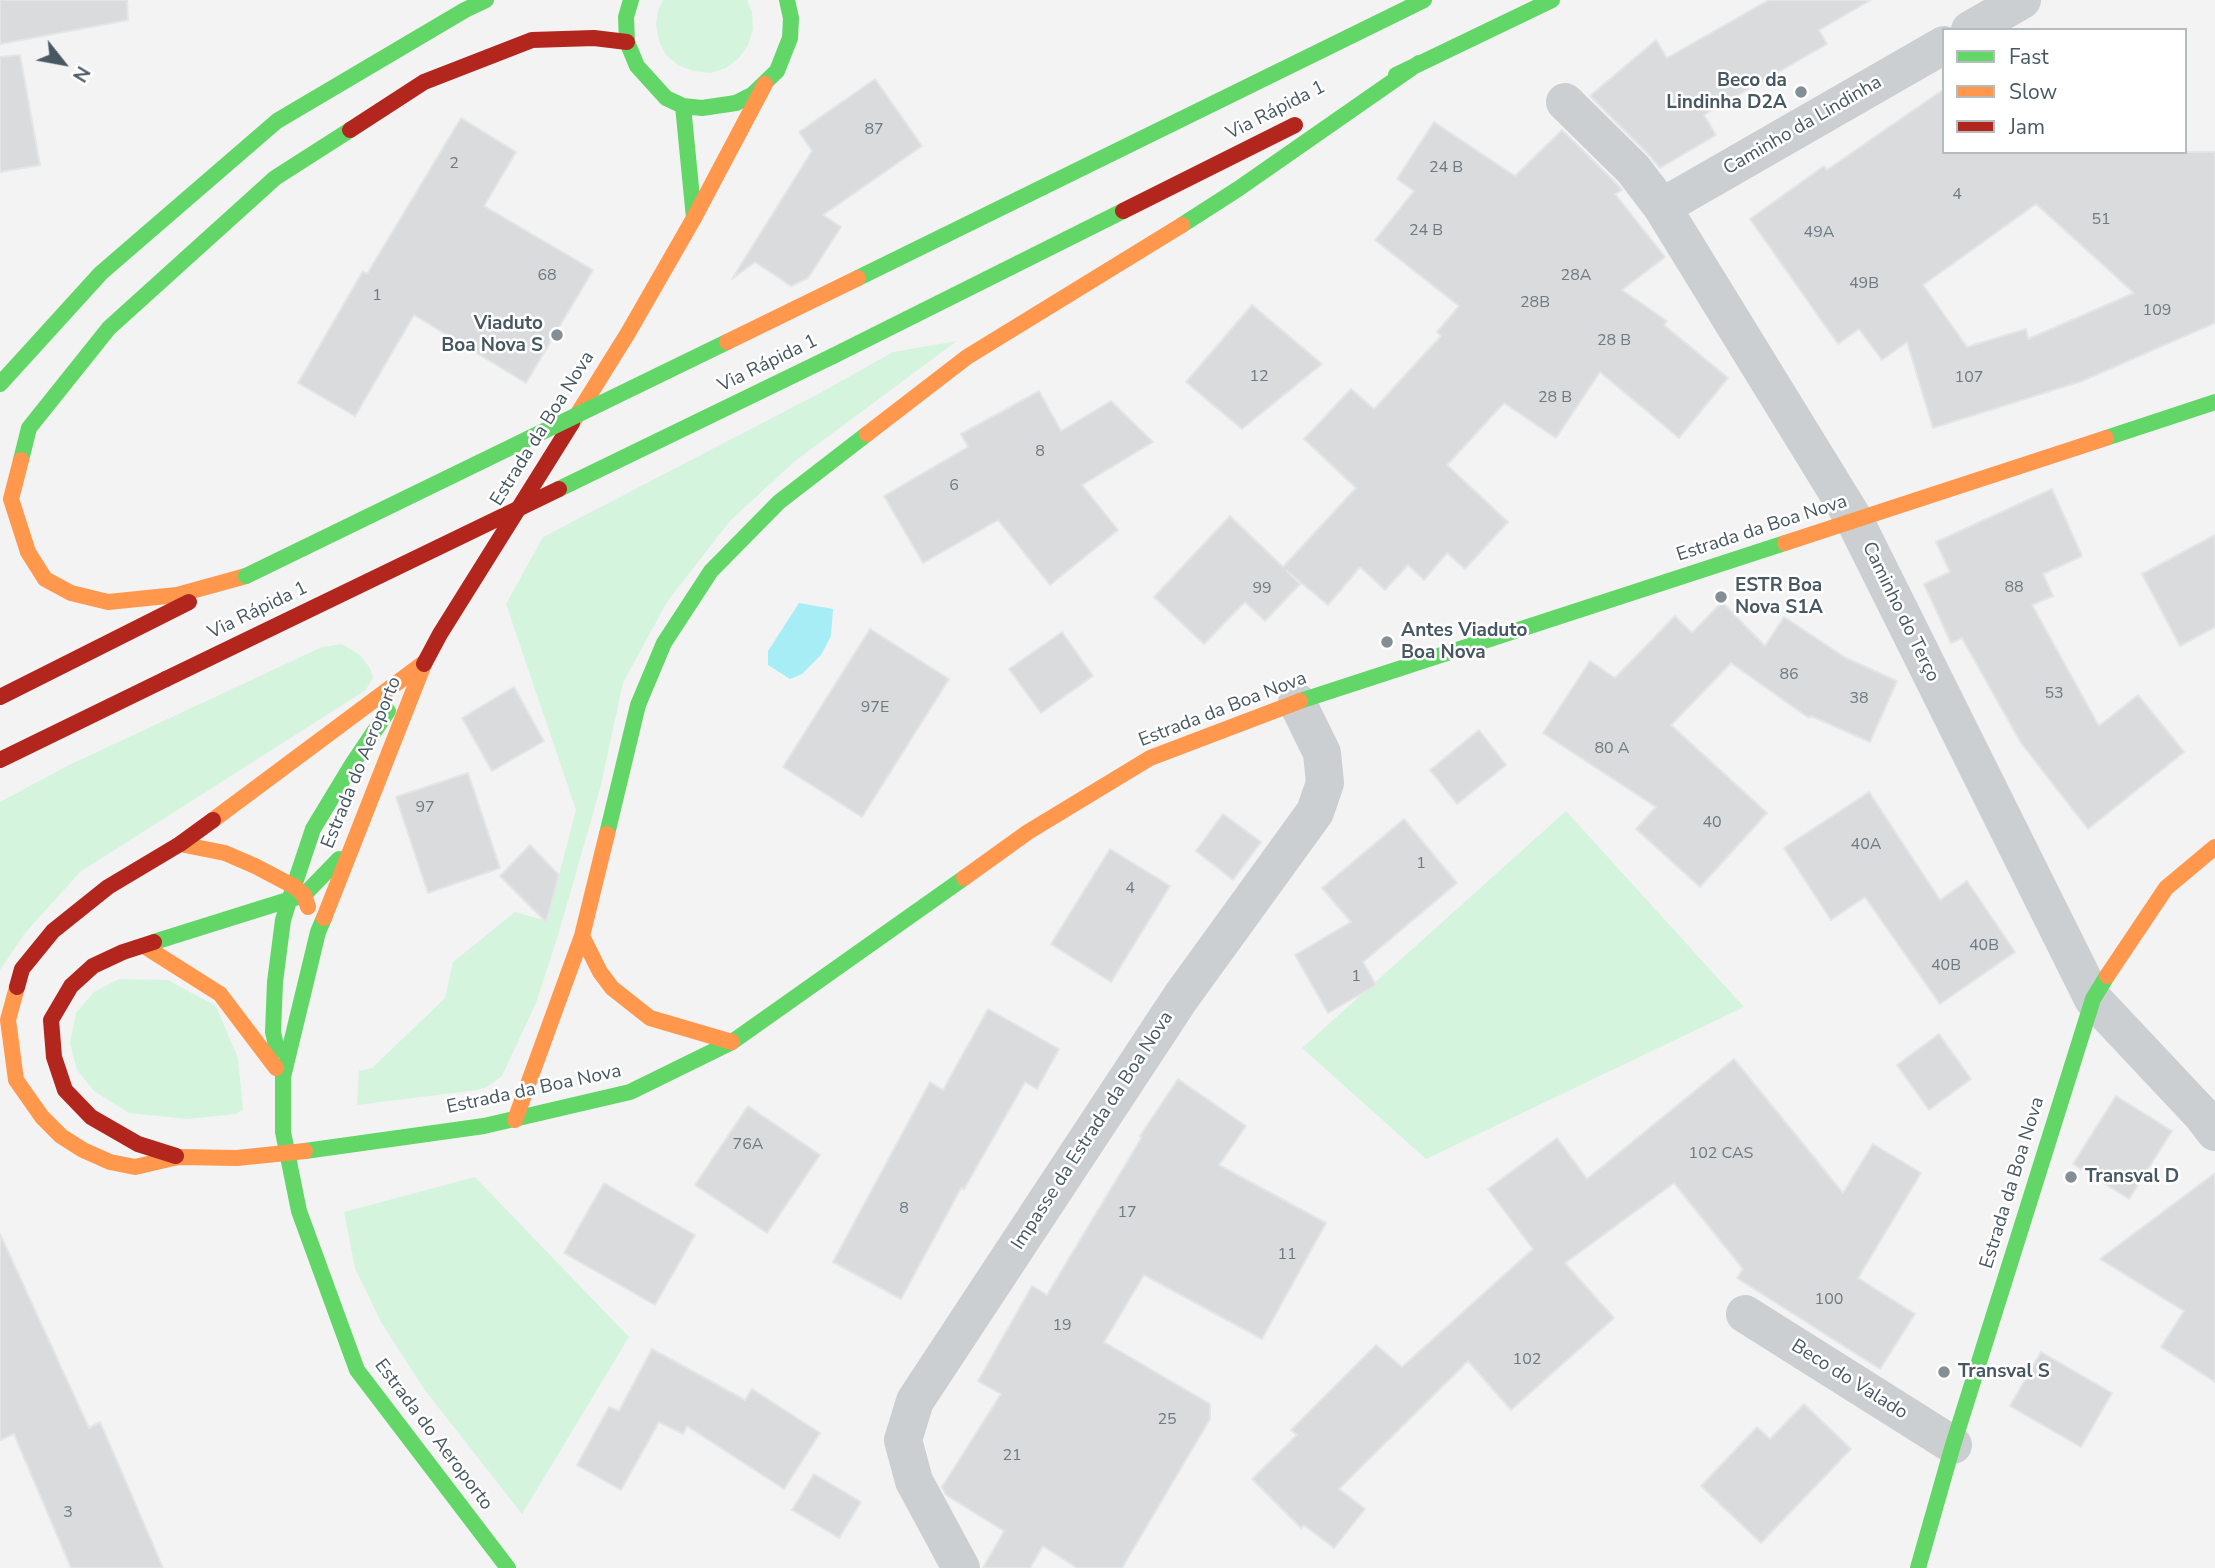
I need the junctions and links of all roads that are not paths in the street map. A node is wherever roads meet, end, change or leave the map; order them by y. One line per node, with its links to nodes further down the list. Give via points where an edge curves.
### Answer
1 (486, 0): 18 (main road, via 277,121 102,273)
2 (631, 0): 10 (main road)
3 (786, 0): 8 (main road)
4 (806, 0): 8 (main road)
5 (1424, 0): 21 (main road, Via Rápida 1, bridge, via 246,576)
6 (1552, 0): 12 (main road, Via Rápida 1)
7 (2022, 0): 9 (street)
8 (791, 18): 13 (main road, Estrada da Boa Nova, via 784,55)
9 (1973, 28)
10 (627, 42): 15 (main road, via 637,66 654,87); 21 (main road, via 532,40 424,82 275,178 109,328 29,428 11,499 28,552 45,579 71,593 108,602)
11 (1942, 46): 16 (street, Caminho da Lindinha)
12 (1419, 63): 25 (main road, Via Rápida 1, bridge, via 833,356); 31 (main road, via 1238,189 967,357 779,502 711,571 664,643 638,705)
13 (765, 84): 15 (main road, via 736,103); 17 (main road, Estrada da Boa Nova)
14 (1566, 102): 16 (street, Caminho do Terço, via 1633,169)
15 (683, 106): 17 (main road)
16 (1662, 207): 20 (street, Caminho do Terço)
17 (694, 218): 22 (main road, Estrada da Boa Nova)
18 (0, 384)
19 (2215, 402): 20 (main road, Estrada da Boa Nova)
20 (1855, 521): 24 (main road, Estrada da Boa Nova); 33 (street, Caminho do Terço)
21 (176, 601): 23 (main road)
22 (425, 662): 26 (main road, Estrada da Boa Nova); 28 (main road, Estrada do Aeroporto); 29 (main road, Estrada do Aeroporto, via 353,762 313,829)
23 (0, 697)
24 (1297, 702): 34 (main road, Estrada da Boa Nova, via 1150,758 1028,832); 42 (street, Impasse da Estrada da Boa Nova, via 1322,753 1325,783 1315,811 1181,997 915,1401 903,1440 914,1481)
25 (0, 760)
26 (180, 844): 29 (main road, via 225,853); 38 (main road, Estrada da Boa Nova, via 108,887 53,932 22,969 8,1020 16,1080 61,1136 110,1162 135,1167)
27 (2215, 847): 33 (main road, Estrada da Boa Nova, via 2166,888)
28 (349, 850): 29 (main road); 30 (main road, Estrada do Aeroporto)
29 (296, 894): 30 (main road); 32 (main road, Estrada da Boa Nova); 35 (main road, Estrada do Aeroporto, via 283,920 275,982 273,1032)
30 (317, 932): 35 (main road, Estrada do Aeroporto)
31 (582, 936): 34 (main road, via 612,988 650,1018); 37 (main road)
32 (144, 946): 35 (main road, via 220,994); 38 (main road, Estrada da Boa Nova, via 93,966 71,986 51,1020 54,1057 65,1090 91,1117 138,1144)
33 (2093, 999): 36 (street, Caminho do Terço); 40 (main road, Estrada da Boa Nova)
34 (732, 1042): 37 (main road, Estrada da Boa Nova, via 630,1092)
35 (283, 1077): 41 (main road, Estrada do Aeroporto, via 283,1132 299,1210 356,1370)
36 (2211, 1117)
37 (514, 1120): 38 (main road, Estrada da Boa Nova, bridge, via 237,1158)
38 (178, 1157)
39 (1745, 1314): 40 (street, Beco do Valado)
40 (1953, 1445): 43 (main road, Estrada da Boa Nova)
41 (508, 1568)
42 (961, 1568)
43 (1918, 1568)

